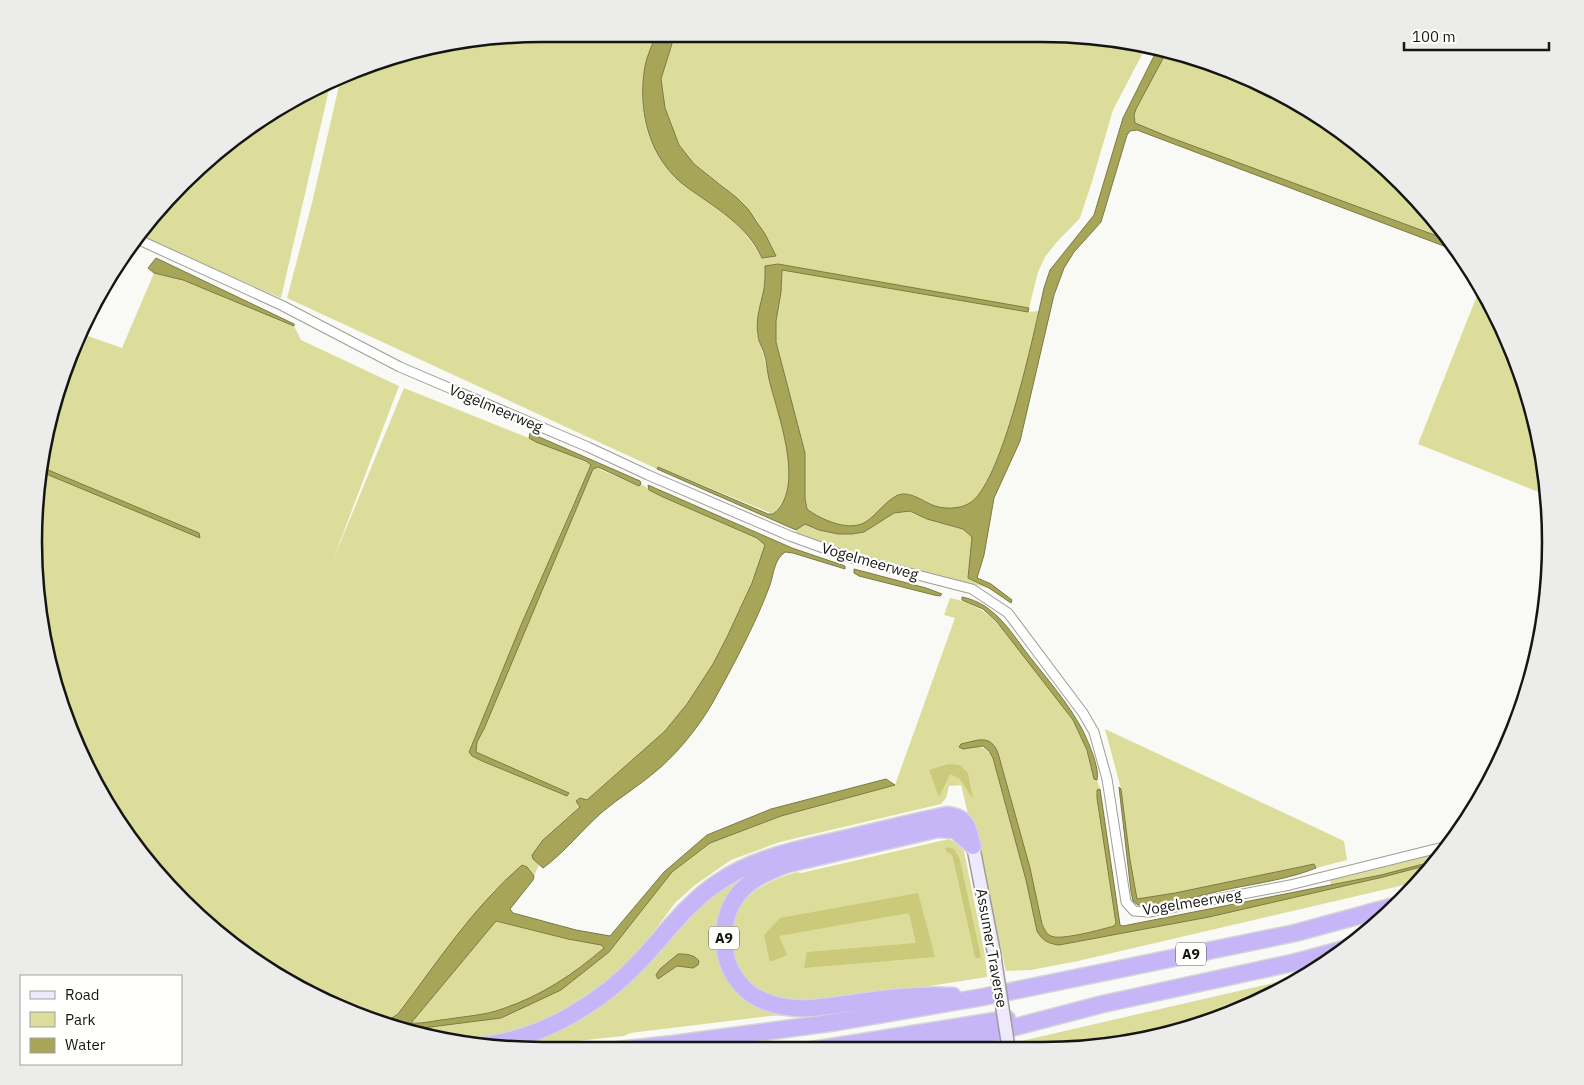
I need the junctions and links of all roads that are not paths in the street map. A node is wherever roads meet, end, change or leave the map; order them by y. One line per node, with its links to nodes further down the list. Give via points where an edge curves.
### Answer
1 (144, 241): 3 (street, Vogelmeerweg, via 281,305 400,367 790,536 843,555 972,589 1008,614 1094,732 1107,779 1126,902 1134,911 1149,912 1290,885)
2 (973, 846): 6 (highway, A9, via 955,830 938,829 788,864 767,872 752,881 733,901 725,921 724,943 728,963 737,980 754,997 779,1006 812,1008 930,994); 8 (highway, via 965,822 947,815 756,862 718,882 700,896 620,980 582,1008 554,1024); 12 (main road, Assumer Traverse, bridge)
3 (1437, 849)
4 (1380, 910): 6 (highway, A9, via 1295,932)
5 (1324, 954): 7 (highway, A9)
6 (983, 997): 9 (highway, A9)
7 (1103, 1004): 10 (highway, A9); 11 (highway, A9)
8 (506, 1041)
9 (689, 1042)
10 (863, 1042)
11 (946, 1042)
12 (1008, 1042)

